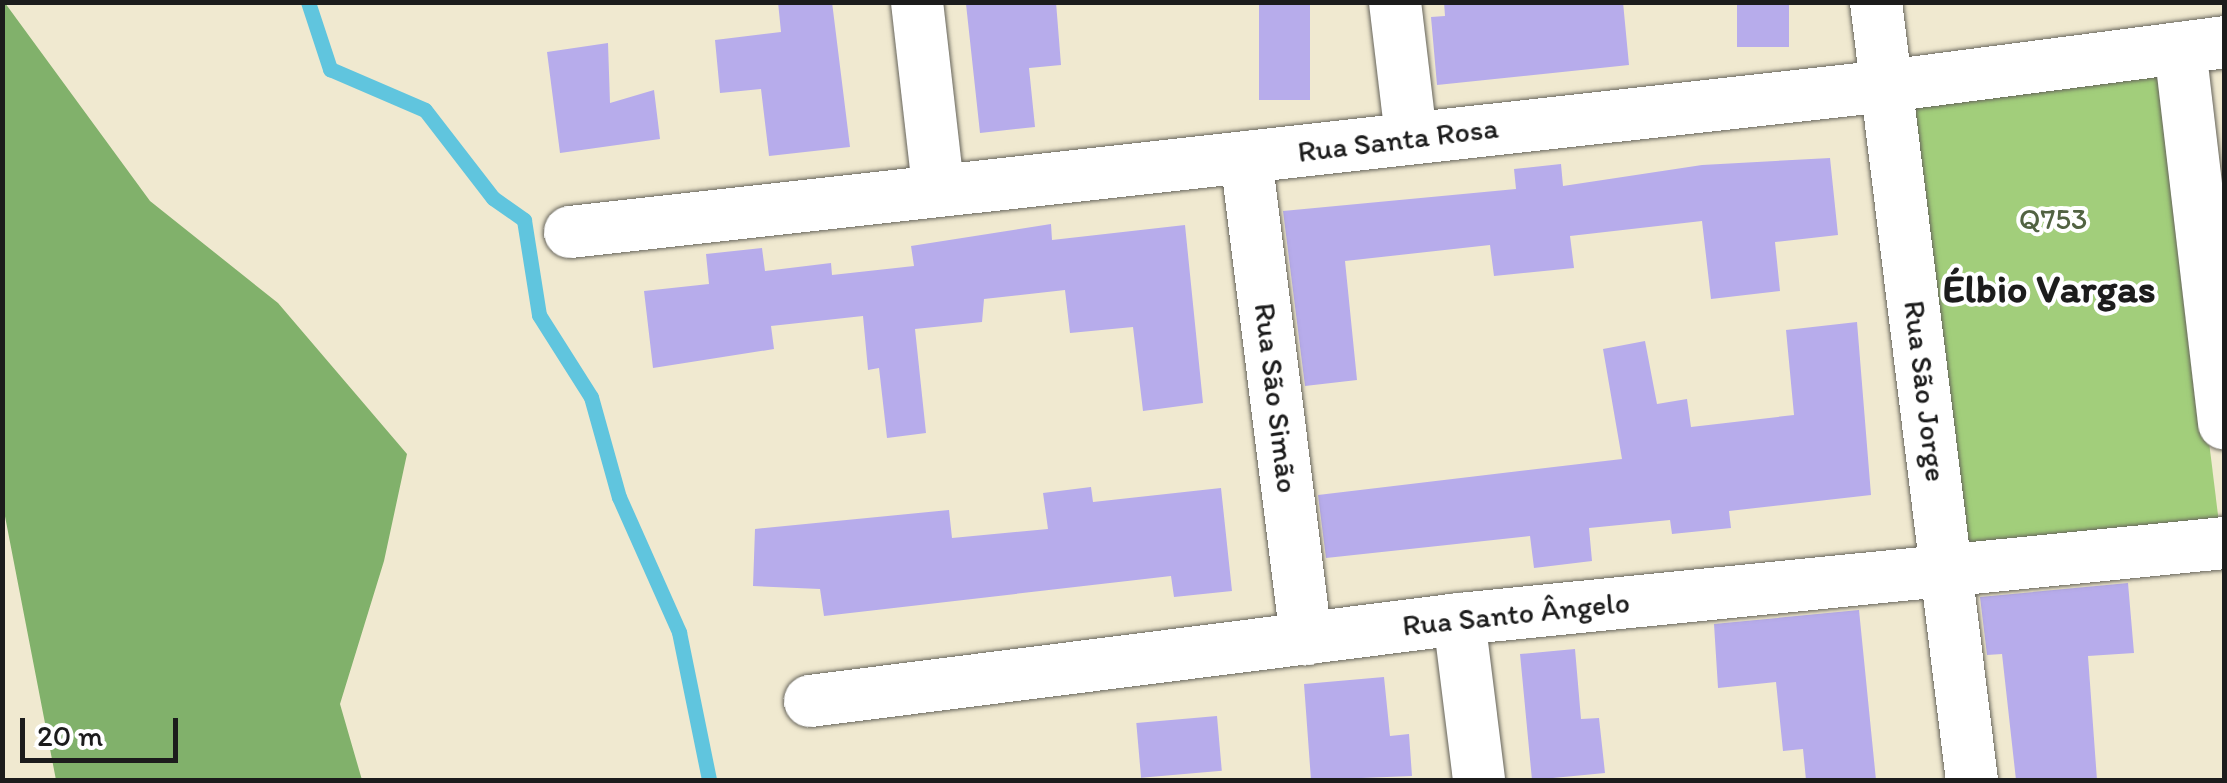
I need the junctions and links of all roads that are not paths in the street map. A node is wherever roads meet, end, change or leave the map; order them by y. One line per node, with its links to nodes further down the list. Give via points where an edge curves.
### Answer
1 (917, 2): 8 (street)
2 (1395, 2): 6 (street)
3 (1876, 2): 5 (street, Rua São Jorge)
4 (2202, 45): 5 (street, Rua Santa Rosa); 10 (street)
5 (1887, 86): 6 (street, Rua Santa Rosa); 12 (street, Rua São Jorge)
6 (1411, 137): 7 (street, Rua Santa Rosa)
7 (1246, 157): 8 (street, Rua Santa Rosa); 14 (street, Rua São Simão)
8 (938, 187): 9 (street, Rua Santa Rosa)
9 (570, 232)
10 (2224, 423)
11 (2224, 543): 12 (street, Rua Santo Ângelo)
12 (1947, 570): 13 (street, Rua Santo Ângelo); 17 (street, Rua São Jorge)
13 (1458, 619): 14 (street, Rua Santo Ângelo); 16 (street)
14 (1306, 639): 15 (street, Rua Santo Ângelo)
15 (810, 701)
16 (1479, 780)
17 (1972, 780)

